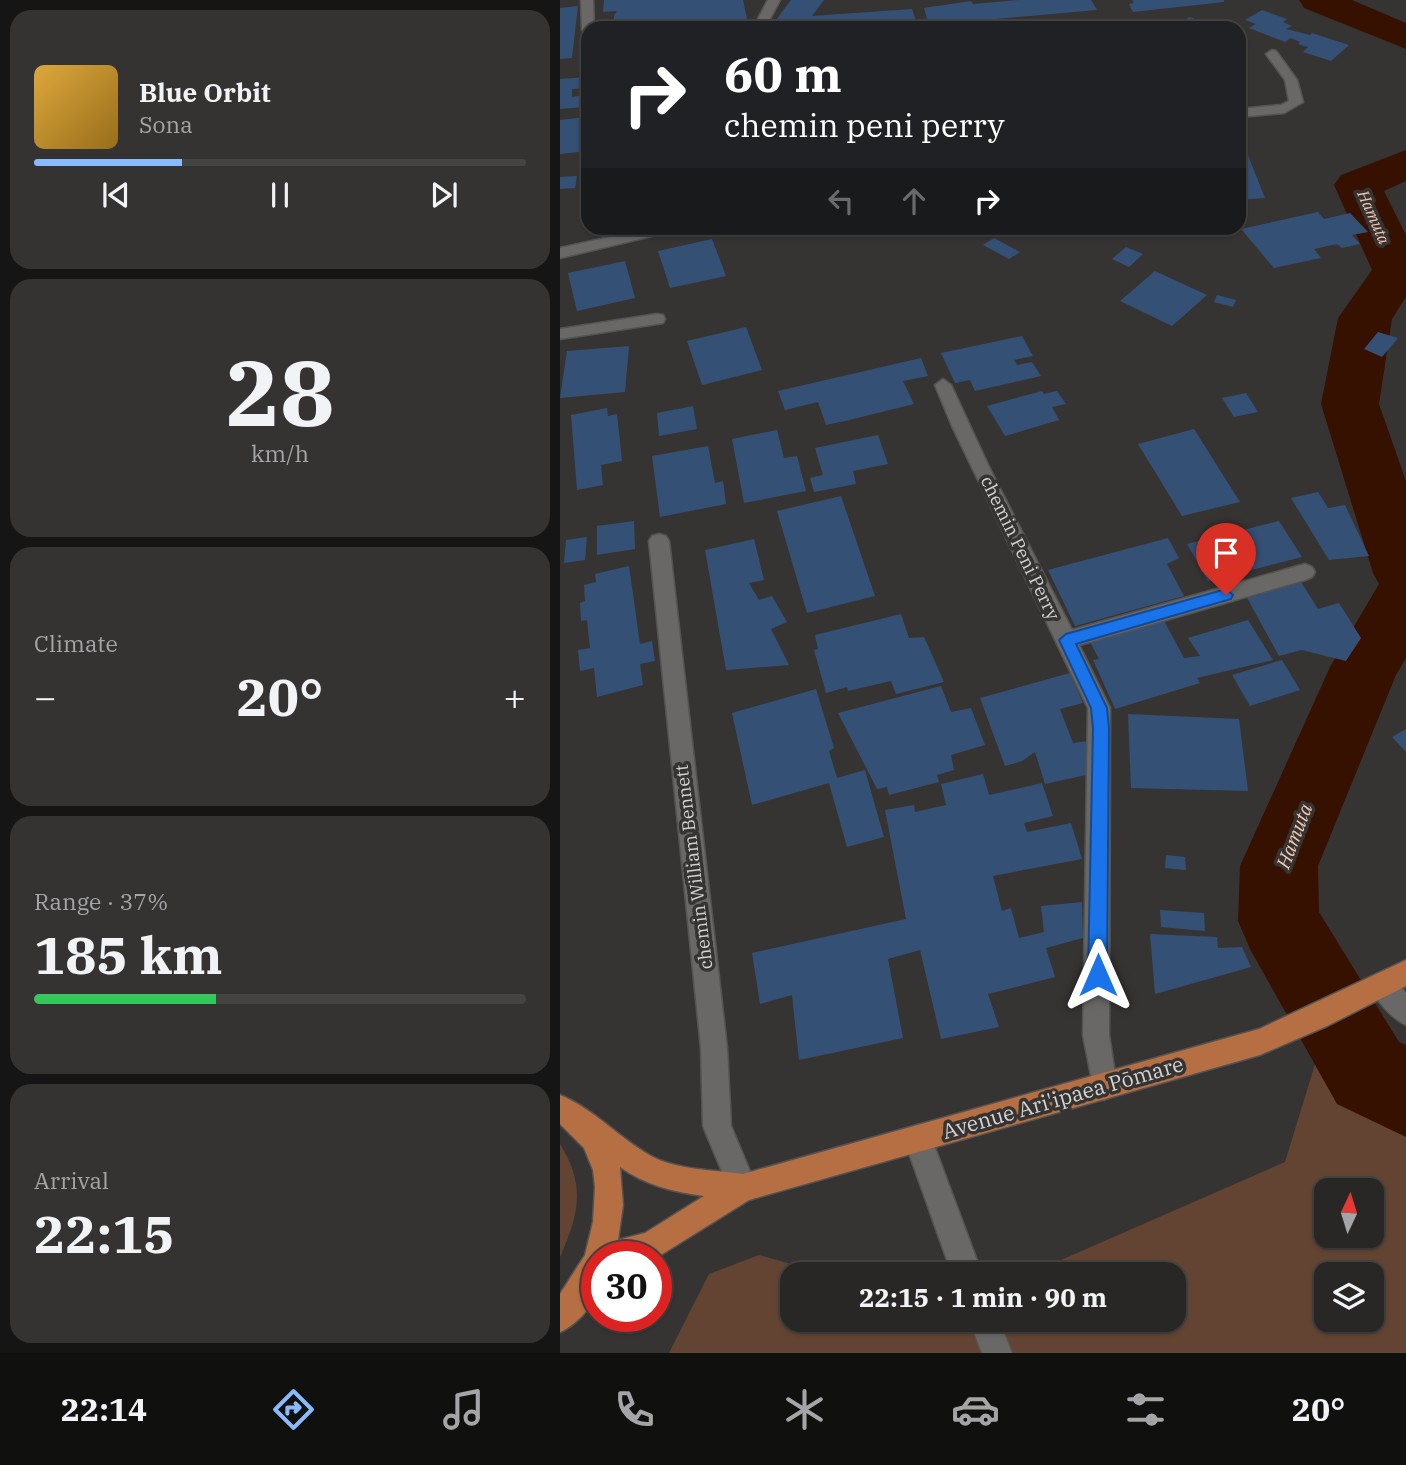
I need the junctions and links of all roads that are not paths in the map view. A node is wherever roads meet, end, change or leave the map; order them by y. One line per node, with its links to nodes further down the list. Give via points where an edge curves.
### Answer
1 (587, 0): 3 (street)
2 (774, 0): 4 (street)
3 (588, 21)
4 (763, 21)
5 (1272, 54): 6 (street, via 1291,80 1296,102 1284,109)
6 (1246, 112)
7 (591, 235): 9 (street)
8 (639, 235): 9 (street)
9 (588, 247): 10 (street)
10 (560, 253)
11 (657, 320): 12 (street)
12 (560, 334)
13 (943, 385): 16 (street, chemin Peni Perry)
14 (659, 541): 23 (street, chemin William Bennett, via 714,1048 717,1126)
15 (1306, 572): 16 (street, chemin Peni Perry)
16 (1066, 640): 20 (street, chemin Peni Perry, via 1099,708 1101,728 1096,1035)
17 (1406, 973): 18 (main road, Avenue Ari'ipaea Pōmare)
18 (1379, 987): 19 (street); 20 (main road, Avenue Ari'ipaea Pōmare, via 1260,1042)
19 (1406, 1012)
20 (1104, 1087): 22 (main road, Avenue Ari'ipaea Pōmare)
21 (571, 1116): 23 (main road, Avenue Ari'ipaea Pōmare, via 645,1168 675,1178); 24 (main road, via 597,1144 607,1168 610,1197)
22 (918, 1139): 23 (main road, Avenue Ari'ipaea Pōmare); 26 (street)
23 (743, 1188): 25 (main road, Avenue Ari'ipaea Pōmare)
24 (604, 1241)
25 (659, 1241)
26 (963, 1262)
27 (581, 1291): 28 (main road)
28 (560, 1317)
29 (989, 1332): 30 (street)
30 (997, 1353)

